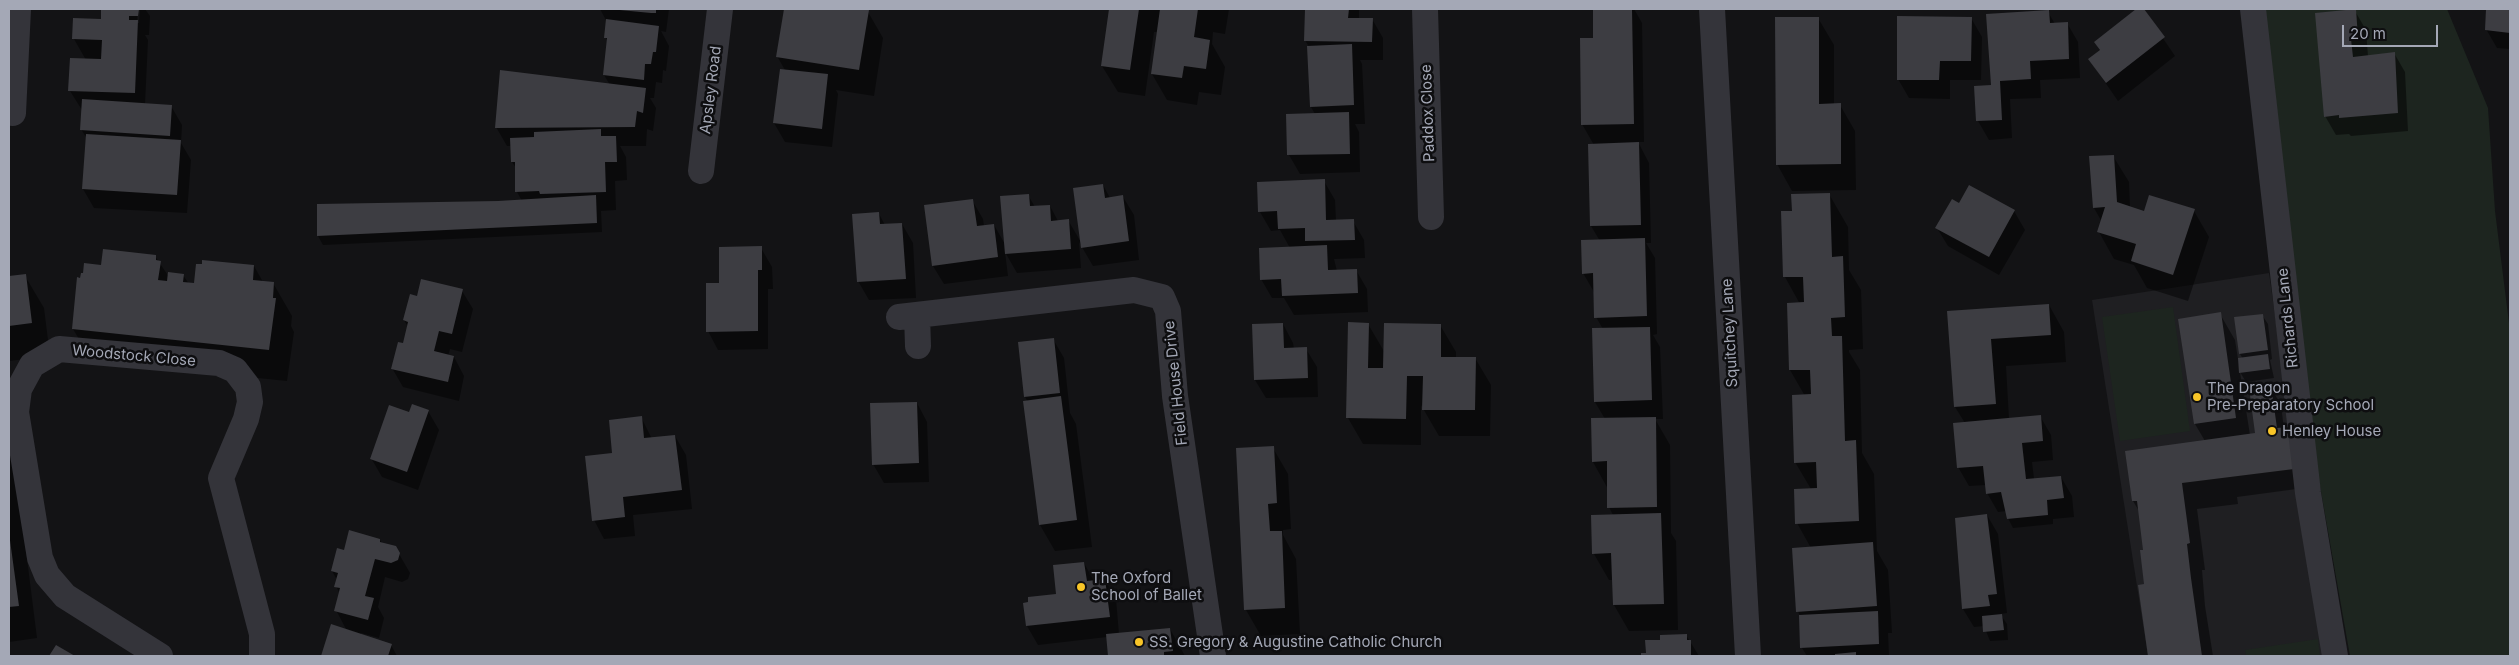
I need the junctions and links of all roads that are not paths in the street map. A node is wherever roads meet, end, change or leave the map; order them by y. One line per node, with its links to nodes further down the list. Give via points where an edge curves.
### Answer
1 (18, 9): 6 (street)
2 (720, 9): 7 (street, Apsley Road)
3 (1425, 9): 8 (street, Paddox Close)
4 (1712, 9): 13 (street, Squitchey Lane)
5 (2253, 9): 14 (street, Richards Lane, via 2308,493)
6 (13, 113)
7 (701, 171)
8 (1431, 216)
9 (918, 346): 12 (street, Field House Drive, via 908,316 1134,290 1162,297 1168,311 1175,396)
10 (160, 656): 11 (street, Woodstock Close, via 65,596 47,575 40,558 16,412 19,389 32,365 59,349 219,364 234,370 248,387 250,402 246,419 221,478 262,634)
11 (262, 656)
12 (1213, 656)
13 (1748, 656)
14 (2335, 656)

